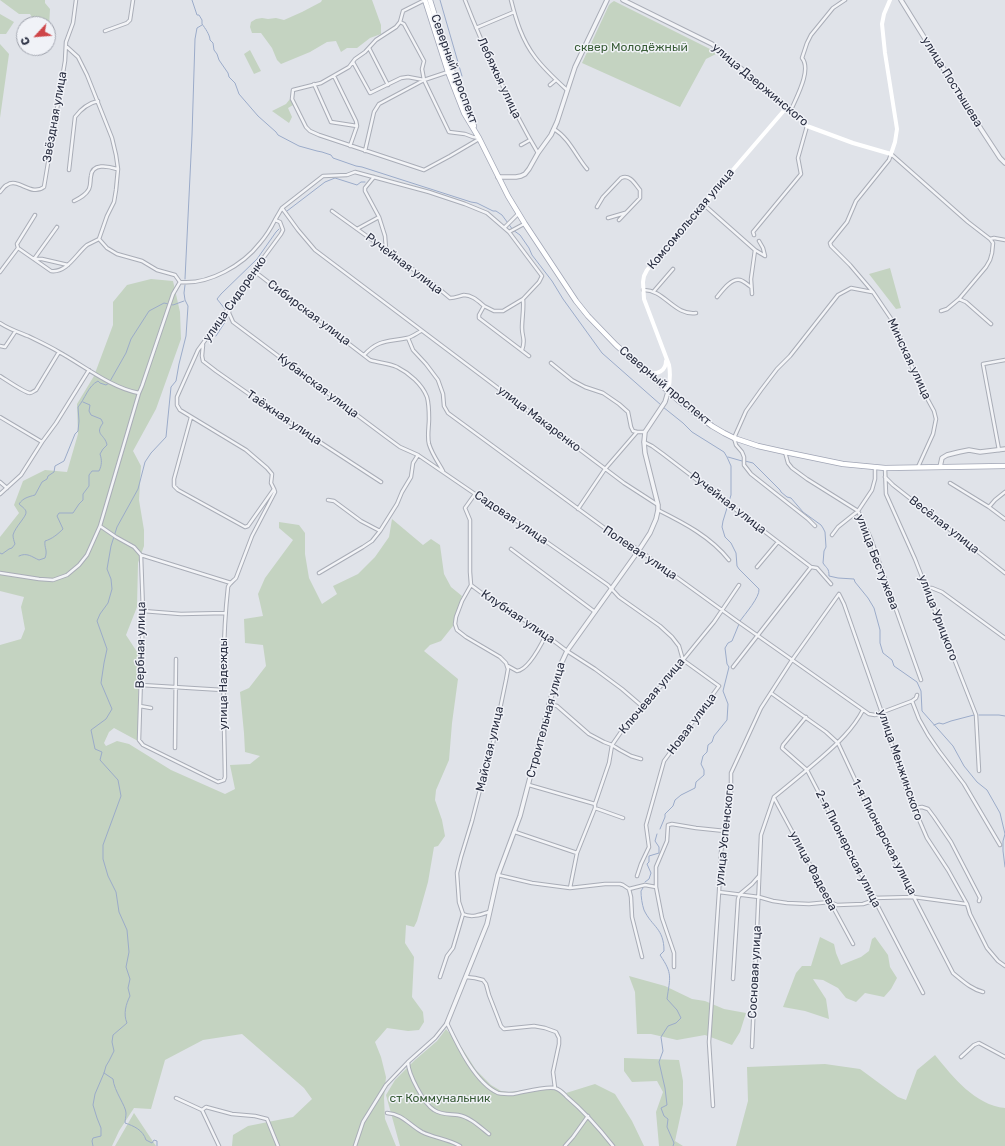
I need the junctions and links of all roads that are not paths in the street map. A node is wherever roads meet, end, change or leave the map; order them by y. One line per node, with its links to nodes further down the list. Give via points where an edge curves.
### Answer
1 (76, 0): 16 (street, Звёздная улица)
2 (133, 0): 15 (street, via 130,20)
3 (425, 0): 13 (street, via 403,11); 19 (main road, Северный проспект)
4 (430, 0): 32 (main road, Северный проспект, via 451,68)
5 (465, 0): 14 (street, Лебяжья улица)
6 (511, 0): 12 (street)
7 (607, 0): 26 (street, via 579,58)
8 (623, 0): 28 (street, улица Дзержинского, via 712,44)
9 (845, 0): 28 (street, via 833,8 807,43 802,58 805,67 802,85)
10 (890, 0): 38 (main road, via 882,24 897,129)
11 (901, 0): 39 (street, улица Постышева)
12 (514, 12): 14 (street); 22 (street, via 534,56)
13 (400, 22): 17 (street); 21 (street, via 404,24 424,61)
14 (476, 28): 33 (street, Лебяжья улица)
15 (105, 31)
16 (67, 47): 27 (street, via 78,57); 45 (street, Звёздная улица, via 44,186 33,190 12,183)
17 (368, 48): 18 (street); 24 (street)
18 (353, 62): 20 (street); 24 (street, via 369,92)
19 (448, 72): 21 (street); 32 (main road, Северный проспект, via 464,113)
20 (334, 76): 23 (street); 29 (street)
21 (424, 80): 24 (street, via 408,77); 32 (street, via 449,132); 36 (street, via 379,104 374,112)
22 (556, 80): 25 (street); 26 (street)
23 (314, 84): 29 (street, via 331,122); 35 (street, via 293,90 292,95 306,127 319,135)
24 (388, 85)
25 (550, 85)
26 (567, 90): 31 (street)
27 (98, 101): 40 (street, via 112,138); 42 (street, via 88,105 76,117)
28 (789, 109): 30 (main road, улица Дзержинского); 47 (main road, Комсомольская улица, via 774,121)
29 (357, 126): 35 (street)
30 (807, 126): 38 (main road, улица Дзержинского); 63 (street, via 798,158 802,174 752,232)
31 (554, 129): 37 (street); 41 (street, via 566,139)
32 (479, 138): 36 (street, via 424,170); 43 (main road, Северный проспект)
33 (530, 140): 34 (street); 37 (street, Лебяжья улица)
34 (521, 145)
35 (350, 146): 36 (street)
36 (365, 151)
37 (538, 153): 43 (street, via 525,174)
38 (891, 154): 65 (street, улица Дзержинского); 80 (street, Минская улица, via 856,201 847,222 830,243)
39 (1005, 163)
40 (118, 169): 46 (street, via 99,166 93,170 90,188 85,195); 64 (street, via 114,202)
41 (587, 169)
42 (69, 170)
43 (498, 177): 52 (main road, Северный проспект)
44 (374, 178): 49 (street, via 355,172 323,176); 54 (street, via 365,191); 59 (street, via 465,204 487,213)
45 (0, 192)
46 (74, 201)
47 (704, 204): 70 (street); 78 (main road, Комсомольская улица, via 647,270)
48 (597, 207): 51 (street, via 603,197 625,176 640,190 640,198)
49 (282, 208): 56 (street); 91 (street, улица Макаренко, via 315,250)
50 (332, 210): 61 (street, Ручейная улица)
51 (625, 213): 55 (street); 57 (street)
52 (519, 214): 58 (main road, Северный проспект); 59 (street)
53 (35, 215): 68 (street, via 17,244)
54 (379, 217): 61 (street); 69 (street)
55 (608, 218)
56 (275, 220): 74 (street, улица Сидоренко, via 280,222 283,230); 76 (street, via 257,247 228,271 202,280)
57 (619, 220)
58 (525, 224): 62 (street); 104 (main road, Северный проспект, via 588,316)
59 (506, 226): 62 (street)
60 (57, 227): 71 (street)
61 (357, 229): 69 (street, Ручейная улица)
62 (511, 230): 83 (street, Ручейная улица, via 542,276)
63 (754, 235)
64 (99, 239): 72 (street, via 87,246); 76 (street, via 117,254 175,275)
65 (991, 239): 66 (street); 84 (street, via 993,243 990,260)
66 (1005, 240)
67 (759, 241): 70 (street, via 765,256)
68 (18, 248): 71 (street); 75 (street)
69 (386, 249): 86 (street, Ручейная улица, via 450,298 470,296)
70 (755, 250): 77 (street)
71 (34, 259): 72 (street); 72 (street, via 51,272)
72 (68, 265)
73 (673, 269): 79 (street)
74 (254, 271): 85 (street, улица Сидоренко); 98 (street, Сибирская улица)
75 (0, 272)
76 (180, 282): 107 (street, via 173,294)
77 (751, 287): 81 (street); 82 (street, via 737,280 727,285)
78 (643, 290): 79 (street); 100 (main road, Комсомольская улица)
79 (654, 291): 88 (street, via 680,310)
80 (873, 292): 112 (street, via 851,288 838,296 755,398); 120 (street, Минская улица, via 894,323 936,419 933,434)
81 (752, 294)
82 (717, 297)
83 (523, 299): 86 (street, Ручейная улица, via 503,311 494,311); 96 (street)
84 (959, 299): 87 (street); 90 (street)
85 (230, 306): 94 (street, улица Сидоренко); 118 (street, Кубанская улица, via 229,313 233,322 400,447)
86 (484, 306): 96 (street, via 480,318)
87 (941, 311)
88 (696, 314)
89 (0, 323): 92 (street)
90 (991, 324)
91 (421, 331): 93 (street); 122 (street, улица Макаренко)
92 (15, 332): 95 (street, via 4,348); 97 (street)
93 (408, 338): 98 (street, via 379,343); 138 (street, Полевая улица, via 413,350 438,380 448,413)
94 (203, 344): 109 (street, улица Сидоренко, via 176,402 178,408); 128 (street, Таёжная улица, via 203,361)
95 (0, 346)
96 (522, 350): 99 (street)
97 (59, 352): 103 (street); 105 (street, via 36,390 32,392 23,390)
98 (364, 355): 125 (street, Сибирская улица, via 370,360 388,363 398,368 423,388 428,405 429,443)
99 (529, 356)
100 (666, 359): 104 (main road, via 666,365 660,372); 106 (main road, Комсомольская улица, via 671,381)
101 (1005, 360): 116 (street, via 983,364)
102 (551, 363): 110 (street, via 572,380 603,393 619,404 628,412 631,427)
103 (89, 370): 107 (street, via 128,391); 113 (street)
104 (646, 373): 106 (main road, Северный проспект)
105 (0, 376)
106 (668, 392): 111 (street, Строительная улица, via 665,402); 112 (main road, Северный проспект, via 712,426)
107 (138, 393): 142 (street)
108 (0, 417): 113 (street)
109 (191, 417): 131 (street, улица Сидоренко, via 246,450 268,468 272,474 271,483); 131 (street, via 174,478 174,486 178,490 245,527)
110 (637, 432): 111 (street); 122 (street)
111 (645, 432): 114 (street, Строительная улица)
112 (734, 438): 117 (main road, Северный проспект); 143 (street, via 750,474)
113 (42, 442): 130 (street, via 21,475)
114 (644, 442): 136 (street, Строительная улица); 146 (street, Ручейная улица)
115 (1005, 449): 116 (street)
116 (999, 450): 121 (street, via 969,450 951,454 942,458)
117 (785, 452): 123 (main road, Северный проспект); 140 (street, улица Бестужева, via 792,468)
118 (418, 455): 125 (street, Садовая улица); 144 (street, via 397,504)
119 (1005, 466): 121 (main road, Северный проспект)
120 (918, 467): 121 (main road, Северный проспект); 124 (main road, Северный проспект)
121 (940, 467)
122 (605, 468): 136 (street, улица Макаренко); 138 (street)
123 (875, 468): 124 (main road, Северный проспект); 140 (street, via 872,490)
124 (885, 468): 126 (street, улица Урицкого)
125 (443, 472): 134 (street, Садовая улица)
126 (885, 476): 155 (street, Весёлая улица, via 892,485); 161 (street, улица Урицкого, via 886,494)
127 (0, 482): 130 (street)
128 (381, 482)
129 (950, 483): 137 (street)
130 (7, 488): 133 (street)
131 (274, 489): 156 (street, via 275,492 252,536 236,578)
132 (1005, 492): 137 (street)
133 (0, 494)
134 (475, 494): 158 (street, via 465,508 470,520); 160 (street, Садовая улица)
135 (328, 500): 144 (street, via 334,501 361,521)
136 (658, 505): 139 (street, Строительная улица)
137 (989, 506): 141 (street)
138 (578, 508): 148 (street, Полевая улица)
139 (658, 510): 148 (street, Строительная улица, via 654,526); 150 (street, via 701,534)
140 (858, 511): 145 (street); 176 (street, улица Бестужева, via 871,539)
141 (1005, 519)
142 (100, 526): 149 (street, via 134,547); 153 (street, via 87,555 67,575 53,580)
143 (815, 526)
144 (380, 531): 154 (street, via 372,541)
145 (832, 534)
146 (778, 542): 151 (street); 152 (street, Ручейная улица)
147 (511, 549): 166 (street)
148 (639, 550): 160 (street, Строительная улица); 163 (street, Полевая улица)
149 (141, 555): 156 (street); 164 (street, Вербная улица)
150 (729, 560)
151 (757, 567)
152 (811, 567): 157 (street, via 817,568); 168 (street)
153 (0, 573)
154 (319, 573)
155 (1005, 573)
156 (231, 583): 165 (street, улица Надежды, via 228,587)
157 (831, 584)
158 (471, 585): 167 (street, Клубная улица); 174 (street, via 456,617 457,630 500,657)
159 (739, 585): 163 (street, Ключевая улица)
160 (612, 588): 166 (street, Строительная улица); 172 (street, Садовая улица, via 619,597 672,637 679,646)
161 (926, 588): 169 (street, via 942,592); 195 (street, улица Урицкого, via 976,715)
162 (839, 594): 173 (street, улица Успенского); 188 (street, улица Менжинского)
163 (722, 610): 168 (street, Полевая улица); 172 (street, Ключевая улица)
164 (143, 611): 165 (street, via 181,614); 177 (street, Вербная улица)
165 (225, 612): 179 (street, улица Надежды)
166 (595, 612): 170 (street, Строительная улица)
167 (546, 636): 170 (street, Клубная улица); 174 (street, via 524,669 517,671)
168 (758, 636): 173 (street, Полевая улица); 175 (street)
169 (1005, 638)
170 (567, 651): 183 (street, Строительная улица); 185 (street, Клубная улица)
171 (176, 659): 178 (street)
172 (683, 660): 185 (street, Ключевая улица); 208 (street, Новая улица, via 719,686 664,761 646,825 649,847)
173 (792, 660): 180 (street, улица Успенского); 187 (street, Полевая улица)
174 (508, 666): 222 (street, Майская улица, via 495,736 457,873 459,902)
175 (733, 668)
176 (921, 680)
177 (141, 685): 178 (street); 184 (street, Вербная улица)
178 (175, 688): 179 (street); 192 (street)
179 (223, 690): 196 (street, улица Надежды, via 225,777)
180 (771, 692): 189 (street, 1-я Пионерская улица); 203 (street, улица Успенского, via 761,708 732,773)
181 (917, 695): 182 (street)
182 (912, 701): 188 (street); 205 (street, via 928,735 964,784)
183 (549, 704): 191 (street, via 557,706 589,734); 197 (street, Строительная улица)
184 (140, 706): 186 (street); 196 (street, Вербная улица, via 141,743)
185 (643, 707): 191 (street, Ключевая улица, via 622,729)
186 (151, 708)
187 (863, 710): 188 (street, Полевая улица, via 875,715); 190 (street)
188 (882, 713): 201 (street, улица Менжинского)
189 (806, 717): 190 (street, 1-я Пионерская улица); 194 (street, 2-я Пионерская улица, via 782,748)
190 (838, 743): 194 (street); 216 (street, 1-я Пионерская улица)
191 (612, 745): 193 (street); 199 (street, Ключевая улица, via 609,763)
192 (175, 748)
193 (641, 759)
194 (807, 770): 198 (street); 217 (street, 2-я Пионерская улица)
195 (978, 771)
196 (218, 782)
197 (528, 785): 199 (street); 204 (street, Строительная улица)
198 (774, 797): 209 (street, Сосновая улица, via 761,835); 219 (street, улица Фадеева)
199 (595, 804): 200 (street, Ключевая улица)
200 (595, 808): 202 (street); 206 (street, Ключевая улица)
201 (914, 808): 218 (street, via 928,809 934,817 951,842 980,898); 220 (street, улица Менжинского, via 927,838)
202 (623, 818)
203 (725, 831): 210 (street, via 668,825 667,841 656,867); 213 (street, улица Успенского, via 720,859)
204 (515, 832): 206 (street); 207 (street, Строительная улица)
205 (1000, 845)
206 (577, 853): 211 (street, Ключевая улица)
207 (498, 876): 211 (street); 221 (street, Строительная улица)
208 (637, 876)
209 (759, 876): 214 (street); 215 (street, Сосновая улица)
210 (656, 887): 212 (street, via 645,885); 226 (street, via 662,918 674,952)
211 (570, 888): 212 (street, via 620,884)
212 (629, 889): 224 (street, via 632,917)
213 (719, 892): 214 (street); 239 (street, улица Успенского, via 709,1042)
214 (740, 894): 215 (street); 229 (street, via 736,912)
215 (759, 896): 219 (street, via 773,901 809,904); 233 (street, Сосновая улица)
216 (914, 897): 217 (street); 220 (street); 230 (street, 1-я Пионерская улица, via 953,973 976,990)
217 (873, 898): 219 (street, via 869,902 845,906); 231 (street, 2-я Пионерская улица)
218 (979, 901)
219 (830, 902): 223 (street, улица Фадеева)
220 (966, 904): 225 (street, улица Менжинского, via 987,948)
221 (489, 912): 222 (street, via 468,917); 228 (street, Строительная улица, via 487,924)
222 (463, 914): 227 (street, via 453,948 446,956)
223 (853, 944)
224 (642, 957)
225 (1005, 966)
226 (674, 968)
227 (440, 977)
228 (466, 977): 232 (street, Строительная улица); 237 (street, via 483,980 486,984 504,1029 534,1026 556,1032 559,1044 553,1072)
229 (733, 979)
230 (983, 992)
231 (923, 993)
232 (447, 1023): 236 (street, via 435,1038); 237 (street, via 466,1061 480,1078 498,1093)
233 (752, 1047)
234 (961, 1057): 235 (street, via 979,1043)
235 (1005, 1057)
236 (408, 1062): 243 (street, via 414,1082 433,1110 466,1118); 246 (street, via 386,1085 363,1122)
237 (555, 1088): 242 (street)
238 (176, 1098): 240 (street)
239 (713, 1106)
240 (202, 1110): 244 (street); 245 (street, via 206,1107 267,1119)
241 (387, 1113): 247 (street, via 400,1116 426,1134)
242 (588, 1116): 248 (street); 249 (street)
243 (489, 1134)
244 (219, 1146)
245 (278, 1146)
246 (355, 1146)
247 (460, 1146)
248 (565, 1146)
249 (613, 1146)

